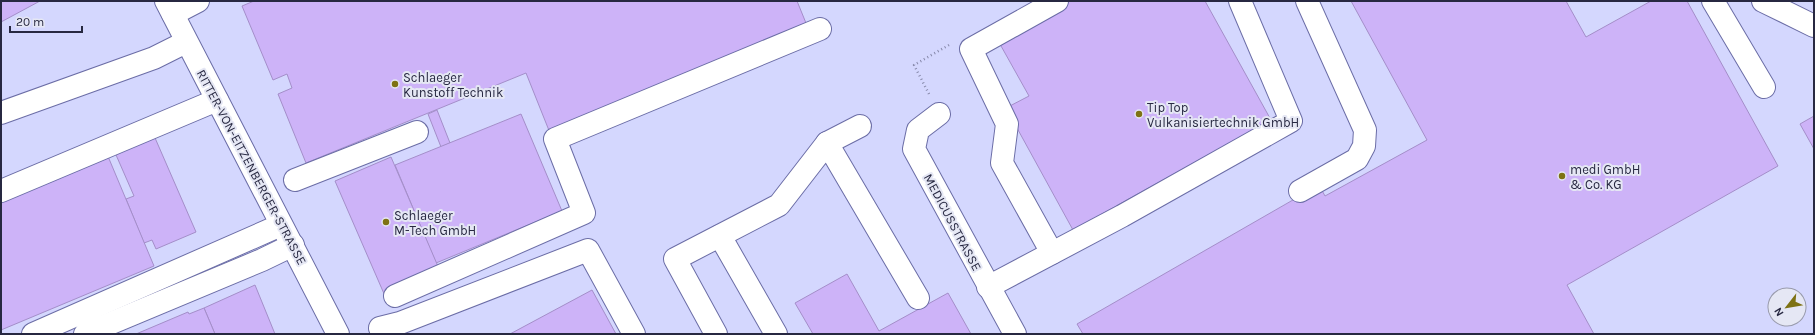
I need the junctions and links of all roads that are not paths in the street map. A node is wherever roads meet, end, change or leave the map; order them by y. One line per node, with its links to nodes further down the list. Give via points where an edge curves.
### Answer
1 (198, 1): 7 (street)
2 (1057, 1): 24 (street, via 971,49 1007,124 1002,163)
3 (1240, 1): 24 (street, via 1291,121)
4 (1307, 1): 20 (street, via 1365,130 1364,146 1357,159)
5 (1713, 1): 11 (street)
6 (1763, 1): 8 (street)
7 (169, 7): 10 (street, RITTER-VON-EITZENBERGER-STRASSE)
8 (1814, 26)
9 (820, 29): 26 (street, via 555,139 584,213)
10 (186, 42): 12 (street, RITTER-VON-EITZENBERGER-STRASSE); 13 (street, via 154,58)
11 (1764, 87)
12 (217, 100): 19 (street); 21 (street, RITTER-VON-EITZENBERGER-STRASSE)
13 (1, 113)
14 (939, 114): 25 (street, MEDICUSSTRASSE, via 918,130 914,149)
15 (860, 126): 17 (street)
16 (417, 132): 18 (street)
17 (827, 143): 22 (street, via 779,205); 27 (street)
18 (295, 180)
19 (1, 191)
20 (1300, 191)
21 (282, 225): 23 (street, RITTER-VON-EITZENBERGER-STRASSE); 29 (street)
22 (720, 236): 33 (street, via 675,259); 34 (street)
23 (293, 245): 30 (street); 31 (street, RITTER-VON-EITZENBERGER-STRASSE)
24 (1052, 253): 25 (street)
25 (988, 287): 35 (street, MEDICUSSTRASSE)
26 (395, 296)
27 (918, 298)
28 (395, 328): 32 (street, via 588,250)
29 (33, 334)
30 (85, 334)
31 (338, 334)
32 (634, 334)
33 (716, 334)
34 (776, 334)
35 (1015, 334)

